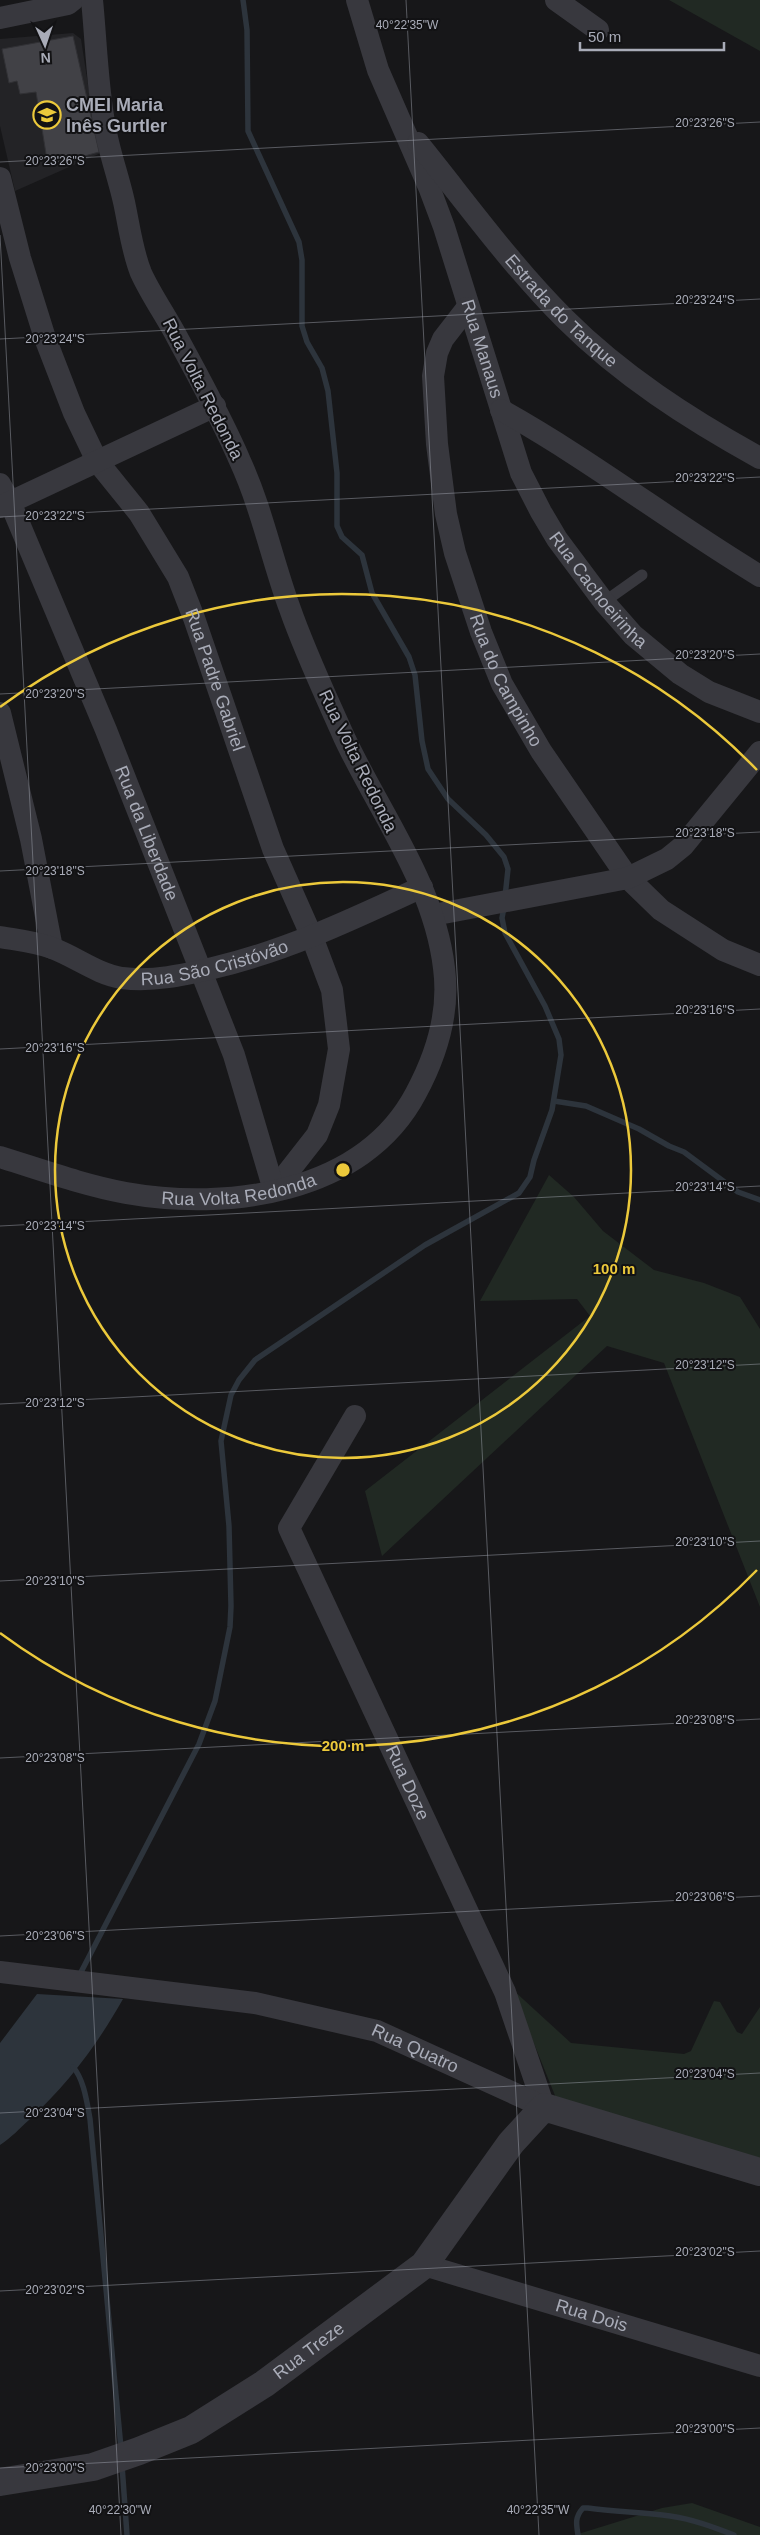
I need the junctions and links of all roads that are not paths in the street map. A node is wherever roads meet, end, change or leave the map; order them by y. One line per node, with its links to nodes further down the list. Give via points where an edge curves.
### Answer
1 (73, 0): 5 (street, via 68,4)
2 (92, 0): 10 (street, Rua Volta Redonda, via 104,123 141,272)
3 (357, 0): 7 (street, Rua Manaus, via 378,70)
4 (556, 0): 6 (street)
5 (0, 18)
6 (598, 30)
7 (400, 120): 9 (street, Rua Manaus, via 441,219); 12 (street, Estrada do Tanque, via 518,267 563,317 647,388 705,428)
8 (0, 178): 13 (street, Rua Padre Gabriel, via 45,338 74,414)
9 (467, 308): 11 (street, Rua Manaus); 21 (street, Rua do Campinho, via 443,339 437,353 434,376 437,444 446,514 455,553 502,684 541,751)
10 (215, 406): 13 (street); 22 (street, Rua Volta Redonda, via 258,504 279,576 313,668 357,764)
11 (501, 410): 16 (street, Rua Manaus, via 553,439 696,538); 17 (street, Rua Cachoeirinha, via 521,473 541,512)
12 (760, 458)
13 (97, 461): 14 (street); 25 (street, Rua Padre Gabriel, via 139,513 178,577 273,849)
14 (3, 498): 28 (street, Rua da Liberdade, via 110,739)
15 (642, 575): 17 (lane)
16 (760, 576)
17 (604, 602): 18 (street, Rua Cachoeirinha, via 633,636 680,674 709,692)
18 (760, 712)
19 (0, 714): 26 (street, via 31,840)
20 (760, 752): 21 (street, via 683,846 661,862)
21 (628, 878): 23 (street); 27 (street, Rua do Campinho, via 661,910 724,950)
22 (422, 887): 23 (street, Rua Volta Redonda); 25 (street, Rua São Cristóvão)
23 (433, 915): 30 (street, Rua Volta Redonda, via 444,963 445,1008 429,1068 412,1100 398,1122 362,1155 303,1184)
24 (0, 937): 26 (street, Rua São Cristóvão)
25 (312, 937): 28 (street, Rua São Cristóvão); 30 (street, Rua Padre Gabriel, via 332,990 336,1013 339,1049 336,1079 317,1135)
26 (52, 948): 28 (street, Rua São Cristóvão, via 120,978 163,978)
27 (760, 965)
28 (201, 971): 30 (street, Rua da Liberdade, via 234,1055)
29 (0, 1158): 30 (street, Rua Volta Redonda, via 88,1184 159,1197 212,1200)
30 (274, 1190)
31 (355, 1416): 33 (street, Rua Doze, via 289,1528 505,1992)
32 (0, 1972): 33 (street, Rua Quatro, via 255,2003 377,2031)
33 (544, 2107): 34 (street, Rua Quatro); 35 (street, Rua Treze, via 511,2143)
34 (760, 2172)
35 (424, 2265): 36 (street, Rua Dois); 37 (street, Rua Treze, via 264,2384 191,2430 93,2467)
36 (760, 2366)
37 (0, 2482)

